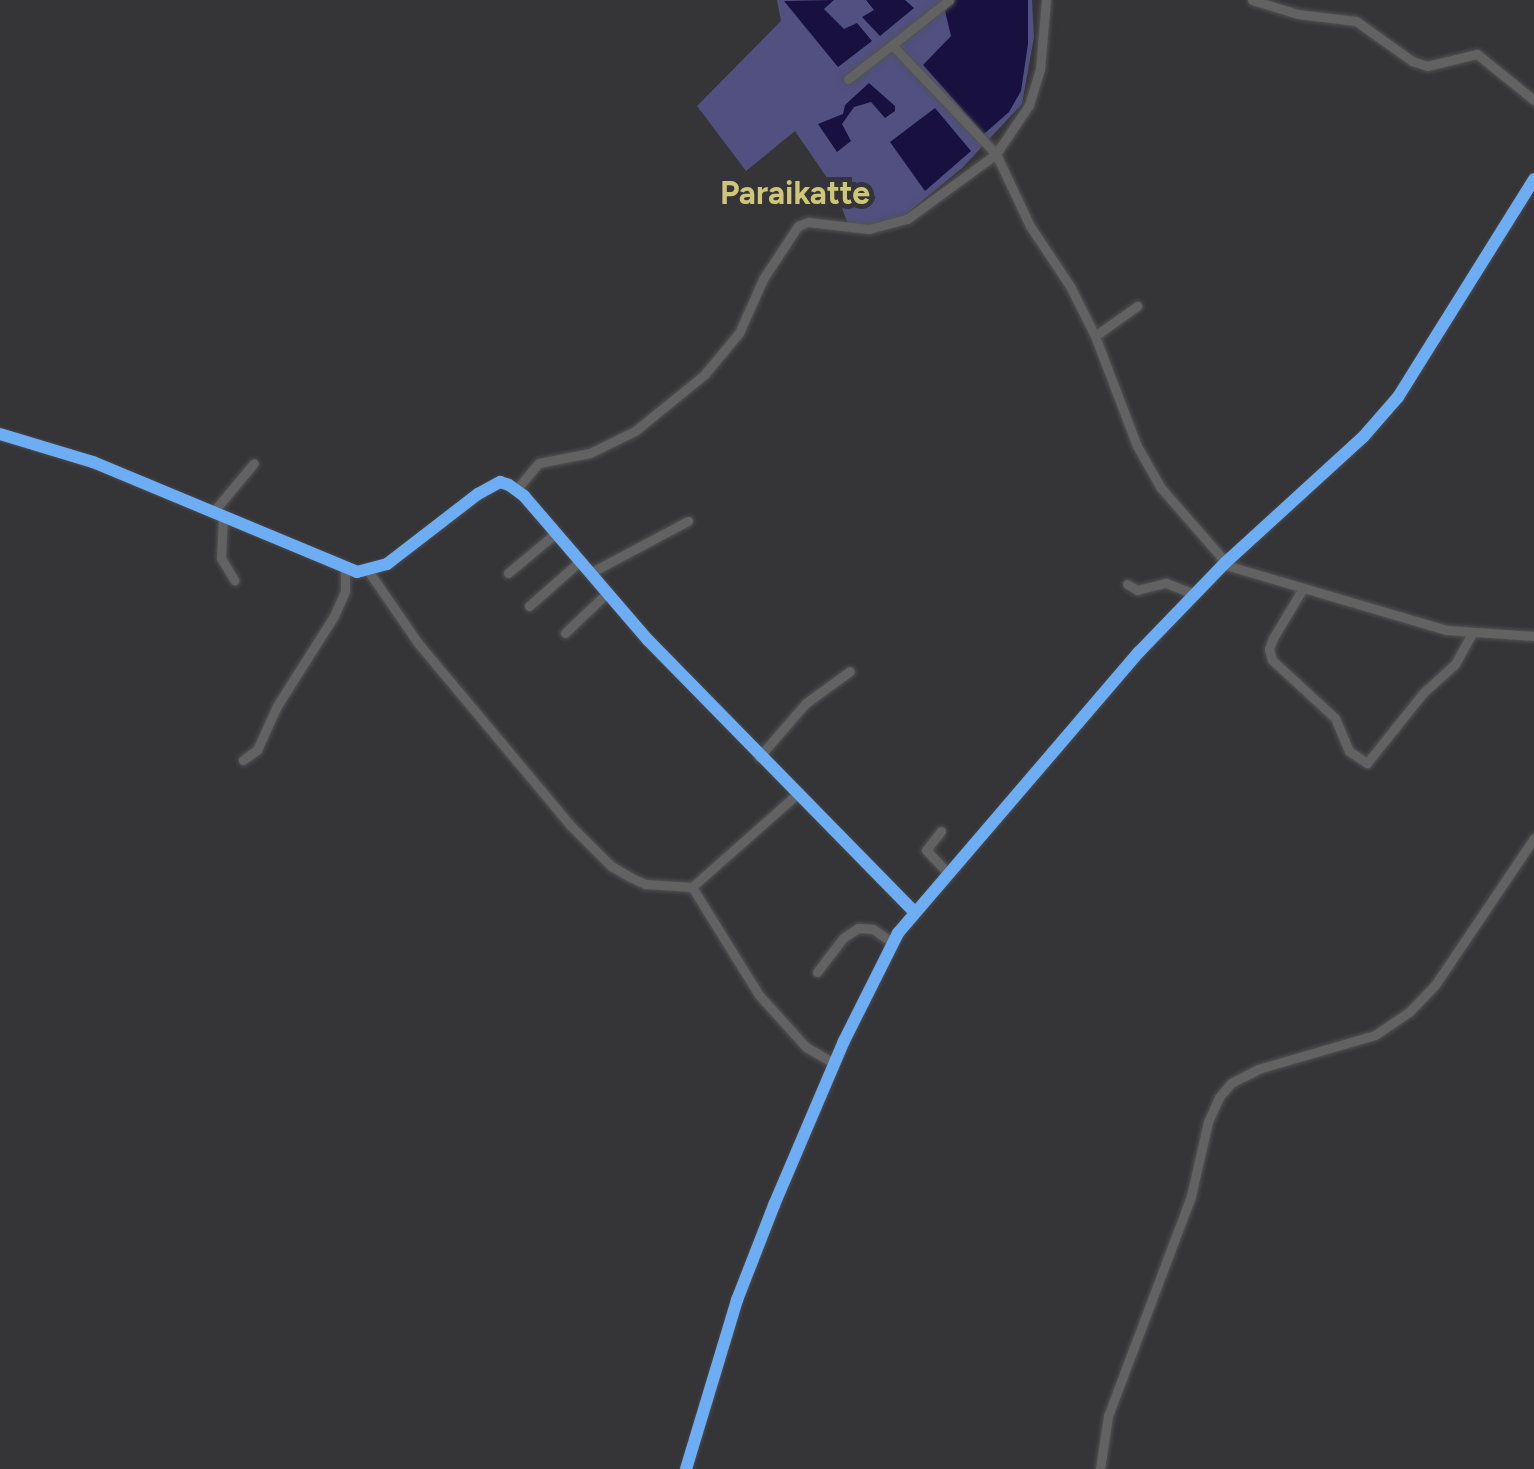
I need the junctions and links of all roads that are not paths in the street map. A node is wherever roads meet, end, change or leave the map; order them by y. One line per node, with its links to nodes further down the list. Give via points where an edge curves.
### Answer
1 (949, 0): 4 (street)
2 (1046, 0): 7 (street, via 1040,69 1029,106)
3 (1252, 0): 6 (street, via 1356,22 1427,66 1477,54)
4 (892, 45): 5 (street); 7 (street)
5 (848, 79)
6 (1534, 100)
7 (996, 154): 10 (street); 13 (street, via 907,219 869,229 798,226 763,279 739,333 704,375 634,431 590,453 539,463)
8 (1534, 179): 18 (street, via 1398,398)
9 (1137, 306): 10 (street)
10 (1095, 336): 18 (street, via 1137,446 1161,488)
11 (0, 434): 14 (street)
12 (254, 463): 14 (street)
13 (516, 490): 16 (street); 20 (street, via 500,482 492,486)
14 (219, 513): 19 (street); 23 (street, via 221,558)
15 (688, 521): 21 (street)
16 (556, 533): 17 (street); 22 (street)
17 (580, 561): 21 (street); 28 (street)
18 (1225, 563): 25 (street); 27 (street)
19 (345, 569): 20 (street); 34 (street, via 345,591 334,616 256,750)
20 (369, 572): 39 (street, via 418,642 591,848 646,884)
21 (590, 572): 26 (street)
22 (508, 573)
23 (234, 580)
24 (1127, 584): 27 (street, via 1137,590 1166,583)
25 (1302, 590): 29 (street); 29 (street, via 1273,638 1272,660 1335,718 1349,752 1367,763 1455,664)
26 (606, 594): 30 (street); 33 (street)
27 (1195, 594): 38 (street)
28 (528, 606)
29 (1472, 633): 31 (street)
30 (565, 634)
31 (1534, 636)
32 (850, 671): 33 (street, via 806,703)
33 (758, 757): 35 (street)
34 (243, 760)
35 (796, 795): 39 (street); 40 (street)
36 (942, 831): 38 (street, via 926,850)
37 (1534, 838): 45 (street, via 1435,986 1408,1012 1374,1035 1258,1069 1219,1097 1192,1196 1108,1416)
38 (948, 874): 40 (street)
39 (692, 887): 43 (street, via 759,995 806,1047)
40 (913, 911): 41 (street)
41 (892, 943): 42 (street, via 858,928); 43 (street)
42 (817, 972)
43 (834, 1063): 44 (street, via 737,1300)
44 (686, 1469)
45 (1100, 1469)

